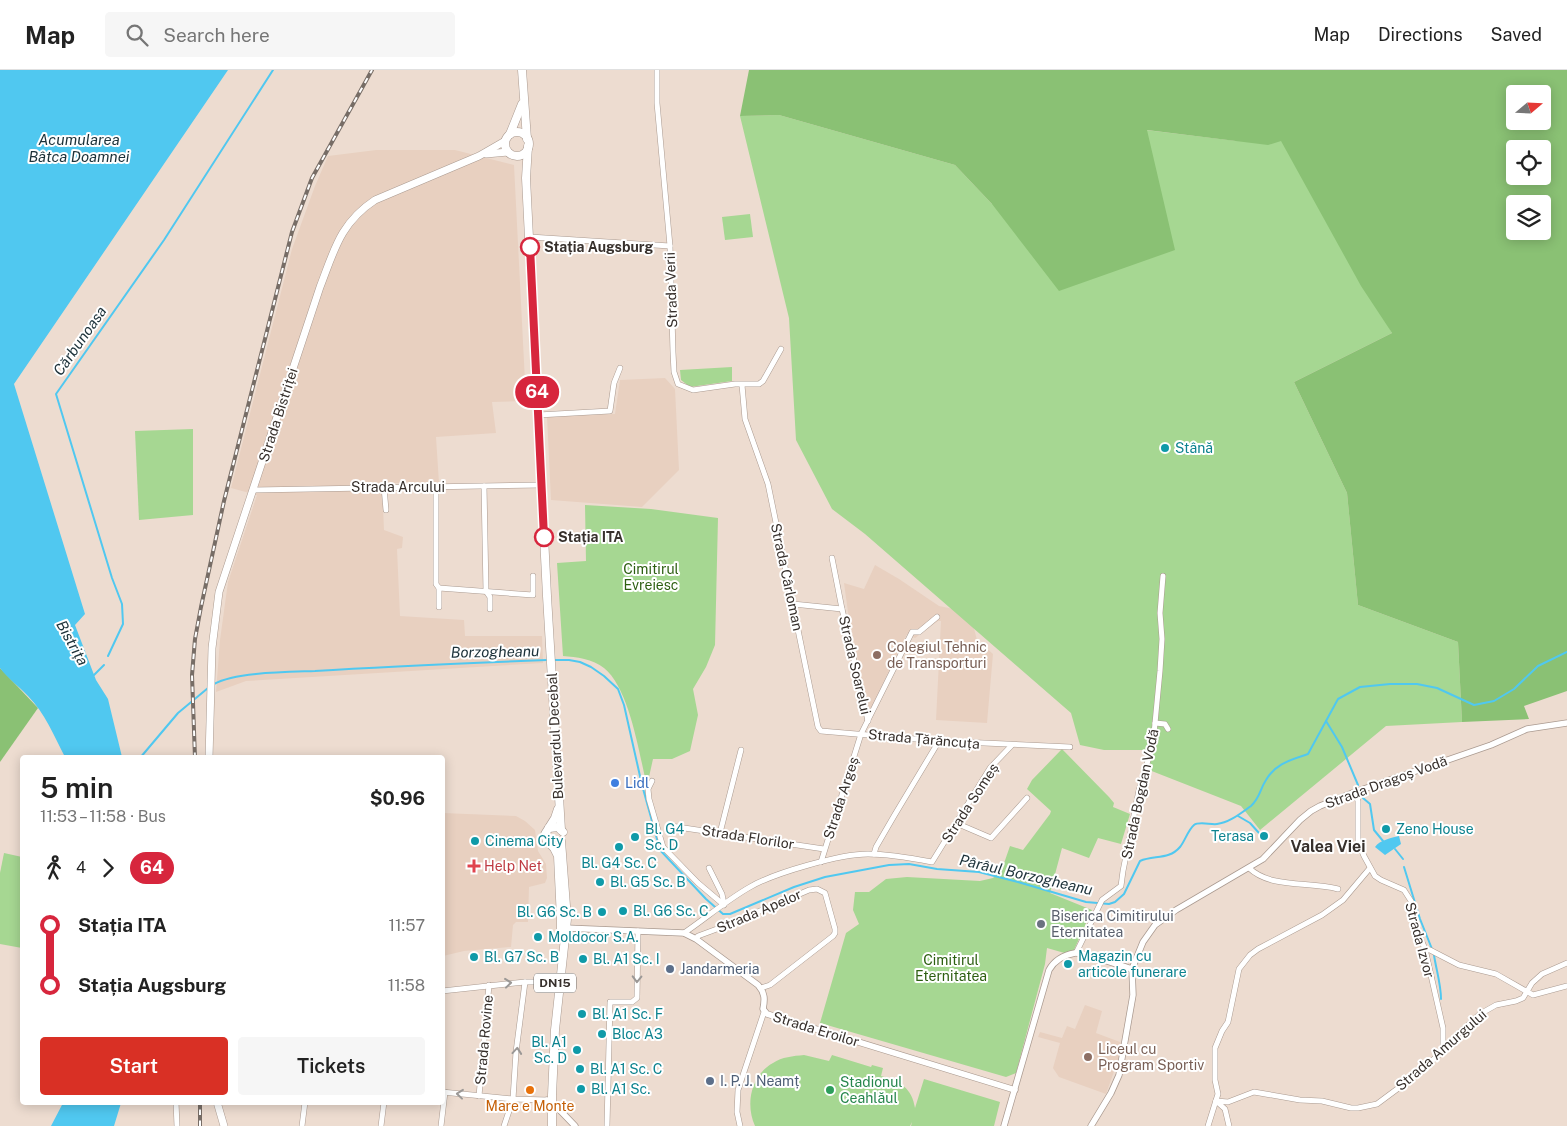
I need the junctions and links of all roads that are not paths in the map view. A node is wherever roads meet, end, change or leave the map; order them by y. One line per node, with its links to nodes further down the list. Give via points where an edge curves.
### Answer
1 (522, 70): 3 (main road, DN15)
2 (657, 70): 11 (street, Strada Verii)
3 (523, 100): 4 (main road, DN15); 5 (main road, DN15)
4 (508, 137): 5 (main road, via 521,133); 6 (main road, via 505,147); 7 (main road, Strada Bistriței)
5 (528, 143): 8 (main road, via 525,152); 9 (main road, DN15)
6 (508, 152): 7 (main road, Strada Bistriței); 8 (main road)
7 (479, 156): 20 (main road, Strada Bistriței, via 374,200 345,227 318,292)
8 (516, 156): 9 (main road, DN15)
9 (526, 178): 10 (main road, DN15)
10 (530, 237): 11 (street); 15 (main road, DN15)
11 (670, 246): 14 (street, Strada Verii, via 674,372 678,384 692,390)
12 (781, 349): 14 (street, Strada Verii, via 763,381)
13 (620, 368): 15 (street, via 610,411)
14 (742, 385): 27 (street, Strada Cârloman, via 746,419 768,484)
15 (538, 415): 16 (main road, DN15)
16 (542, 484): 17 (street, Strada Arcului); 45 (main road, Bulevardul Decebal / DN15)
17 (484, 486): 19 (street, Strada Arcului); 26 (street)
18 (384, 487): 19 (street, Strada Arcului); 20 (street, Strada Arcului); 21 (street)
19 (436, 488): 25 (street, via 436,584)
20 (254, 490): 41 (main road, Strada Bistriței, via 219,592 213,629)
21 (386, 510)
22 (832, 558): 30 (street, Strada Soarelui)
23 (533, 576): 26 (street, via 533,595)
24 (1163, 576): 33 (street, Strada Bogdan Vodă)
25 (439, 588): 26 (street); 28 (street)
26 (486, 591): 29 (street, via 490,597)
27 (793, 604): 30 (street, Strada Soarelui); 36 (street, Strada Cârloman, via 818,727 821,731)
28 (438, 607)
29 (490, 609)
30 (842, 609): 32 (street, Strada Soarelui)
31 (938, 617): 32 (street, Strada Țărăncuța, via 919,632 912,632)
32 (868, 721): 36 (street, Strada Țărăncuța)
33 (1155, 723): 35 (street, via 1165,724); 67 (street, Strada Bogdan Vodă, via 1123,882 1102,900)
34 (1567, 723): 43 (street, Strada Dragoș Vodă, via 1527,729)
35 (1168, 730)
36 (861, 734): 37 (street, Strada Țărăncuța); 53 (street, Strada Argeș)
37 (939, 741): 38 (street, Strada Țărăncuța); 54 (street)
38 (1012, 745): 39 (street, Strada Țărăncuța); 46 (street, Strada Someș, via 990,768)
39 (1070, 747)
40 (741, 750): 50 (street)
41 (210, 755)
42 (652, 781): 61 (street, via 649,799 663,847)
43 (1355, 792): 58 (street, Strada Dragoș Vodă, via 1311,811); 59 (street, Strada Izvor, via 1358,842)
44 (1027, 798): 46 (street, via 991,838)
45 (559, 807): 48 (main road, Bulevardul Decebal / DN15); 49 (main road, Bulevardul Decebal / DN15)
46 (956, 823): 56 (street, Strada Someș)
47 (671, 826): 50 (street, Strada Florilor)
48 (549, 828): 49 (main road, via 555,826); 52 (main road, DN15, via 544,837)
49 (561, 830): 51 (main road, DN15)
50 (720, 832): 53 (street, Strada Florilor)
51 (561, 841): 52 (main road); 62 (main road, DN15)
52 (550, 844): 62 (main road, DN15, via 557,854)
53 (824, 849): 55 (street, Strada Argeș)
54 (874, 854): 55 (street, Strada Florilor); 56 (street, Strada Florilor)
55 (821, 862): 61 (street, Strada Florilor, via 762,881)
56 (932, 862)
57 (709, 868): 61 (street, via 722,894)
58 (1250, 868): 60 (street, via 1256,874 1278,881); 69 (street, Strada Dragoș Vodă, via 1155,925 1143,942)
59 (1370, 868): 66 (street, Strada Izvor, via 1375,876 1408,894); 84 (street, via 1343,900 1322,915 1258,949 1238,969 1228,1022 1215,1048)
60 (1338, 889)
61 (723, 906): 64 (street, Strada Florilor)
62 (564, 928): 63 (street); 73 (main road, DN15); 83 (main road, DN15)
63 (638, 931): 64 (street); 99 (street, one-way to 99, via 637,998 632,1002 610,1002)
64 (684, 933): 65 (street)
65 (696, 939): 74 (street); 74 (street, Strada Apelor, via 809,890 825,892 835,933 768,987)
66 (1425, 949): 76 (street, via 1459,965 1496,974); 78 (street, Strada Izvor, via 1443,1028)
67 (1076, 953): 69 (street); 79 (street, via 1052,964 1049,970)
68 (1567, 963): 76 (street, Strada Amurgului, via 1542,974)
69 (1132, 969): 102 (street, Strada Dragoș Vodă, via 1133,996 1119,1075 1112,1093)
70 (525, 982): 71 (street, one-way to 70); 73 (street, via 550,983); 82 (street, one-way to 70)
71 (489, 985): 75 (street); 81 (street, Strada Rovine)
72 (1567, 986): 76 (street, via 1533,995)
73 (555, 987): 83 (main road, DN15)
74 (761, 988): 77 (street, Strada Eroilor, via 765,998)
75 (445, 990)
76 (1527, 991): 78 (street, Strada Amurgului, via 1523,998 1496,1005 1480,1014)
77 (764, 1012): 79 (street, Strada Eroilor); 100 (street, via 738,1090)
78 (1443, 1051): 84 (street, Strada Amurgului, via 1392,1094 1368,1106 1351,1108 1254,1092 1228,1102)
79 (1015, 1090): 101 (street)
80 (445, 1092): 81 (street, one-way to 80)
81 (478, 1096): 82 (street)
82 (513, 1099): 83 (street); 95 (street)
83 (550, 1101): 96 (main road, DN15); 97 (main road, DN15); 98 (street)
84 (1216, 1101): 103 (street); 104 (street, via 1225,1109)
85 (176, 1105): 90 (street)
86 (219, 1105): 91 (main road)
87 (305, 1105): 92 (street)
88 (384, 1105): 93 (street)
89 (443, 1105): 94 (street)
90 (177, 1126)
91 (224, 1126)
92 (302, 1126)
93 (381, 1126)
94 (441, 1126)
95 (504, 1126)
96 (548, 1126)
97 (552, 1126)
98 (575, 1126)
99 (607, 1126)
100 (740, 1126)
101 (1004, 1126)
102 (1090, 1126)
103 (1208, 1126)
104 (1229, 1126)

